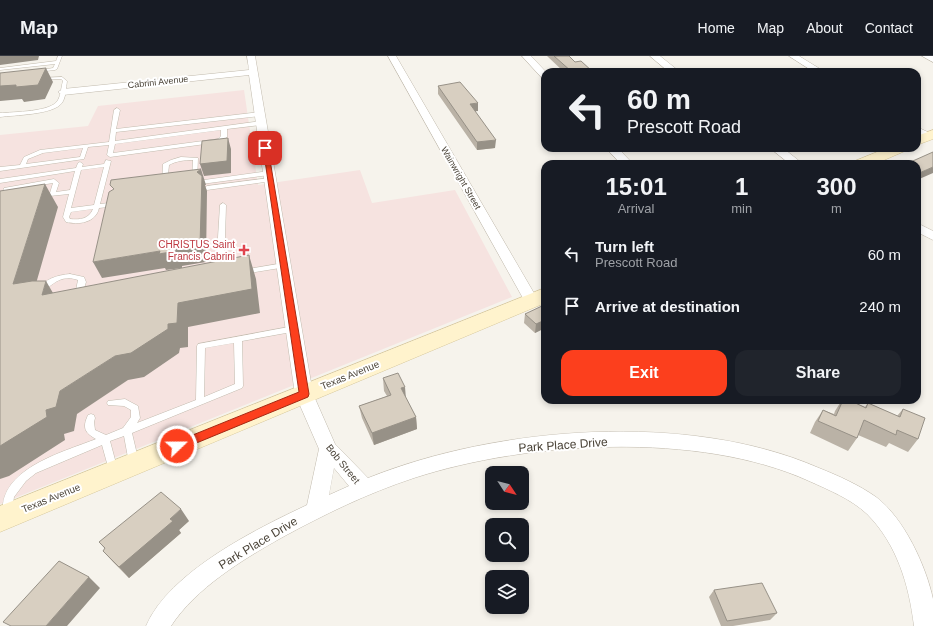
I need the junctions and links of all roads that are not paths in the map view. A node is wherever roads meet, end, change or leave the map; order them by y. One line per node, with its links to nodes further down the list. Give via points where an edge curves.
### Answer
1 (60, 56): 10 (lane)
2 (251, 56): 16 (street, Bob Street)
3 (392, 56): 58 (street, Wainwright Street)
4 (526, 56): 17 (street)
5 (654, 56): 11 (street)
6 (665, 56): 12 (street)
7 (793, 56): 13 (street)
8 (926, 56): 9 (street)
9 (933, 59)
10 (58, 62): 14 (lane); 15 (lane, via 55,69)
11 (670, 68)
12 (681, 68)
13 (813, 68)
14 (0, 69)
15 (32, 72)
16 (253, 72): 19 (street, Cabrini Avenue); 22 (street, Bob Street)
17 (541, 72)
18 (37, 80): 19 (lane, via 62,78 65,81)
19 (63, 92): 21 (lane, via 57,105 46,109)
20 (117, 110): 24 (lane)
21 (0, 115)
22 (260, 118): 23 (lane); 24 (lane); 41 (street, Bob Street)
23 (224, 128): 25 (lane); 31 (lane, via 224,137 220,140)
24 (113, 130): 25 (lane)
25 (112, 143): 26 (lane); 31 (lane)
26 (86, 146): 32 (lane); 38 (lane, via 33,154 26,158)
27 (616, 152): 33 (street)
28 (781, 152): 34 (street)
29 (792, 152): 35 (street)
30 (890, 152): 36 (street)
31 (110, 155): 37 (lane)
32 (82, 158): 38 (lane); 40 (lane)
33 (623, 160)
34 (792, 160)
35 (803, 160)
36 (871, 160)
37 (107, 165): 40 (lane); 51 (lane)
38 (22, 166): 39 (lane)
39 (0, 169)
40 (78, 169): 42 (lane); 45 (lane)
41 (270, 177): 43 (lane, via 192,183 196,160 192,158 166,164 164,184); 44 (lane); 55 (street, Bob Street)
42 (0, 180)
43 (169, 186)
44 (209, 188)
45 (72, 192): 46 (lane); 52 (lane)
46 (52, 195): 47 (lane); 48 (lane, via 56,183 54,181 6,189 2,200)
47 (37, 197)
48 (7, 201)
49 (116, 204): 51 (lane)
50 (223, 205): 55 (lane, via 223,275)
51 (96, 206): 52 (lane); 52 (lane, via 92,217 76,222 68,221)
52 (68, 210)
53 (921, 229): 54 (street)
54 (933, 236)
55 (284, 265): 59 (street, Bob Street)
56 (80, 290): 57 (lane, via 80,279 65,276 46,284 39,292)
57 (40, 298)
58 (538, 298): 61 (street, Texas Avenue)
59 (294, 329): 60 (lane); 61 (street, Bob Street)
60 (238, 339): 62 (lane, via 239,386); 62 (lane, via 201,346)
61 (304, 394): 67 (street, Bob Street); 68 (street, Texas Avenue)
62 (200, 402): 65 (lane)
63 (111, 403): 65 (lane, via 125,402 135,408 136,418)
64 (92, 418): 66 (lane, via 89,422 91,432)
65 (127, 430): 66 (lane); 68 (lane)
66 (105, 439): 68 (lane); 71 (lane, via 46,464 23,478 9,496)
67 (328, 449): 69 (street, Bob Street); 70 (street)
68 (124, 468): 71 (street, Texas Avenue)
69 (364, 488): 70 (street, Park Place Drive); 72 (street, Park Place Drive, via 430,465 538,444 632,441 700,445 749,452 811,472 873,507 894,534 915,576)
70 (316, 510): 73 (street, Park Place Drive, via 272,532 205,576 171,606)
71 (4, 518)
72 (928, 619)
73 (158, 626)

